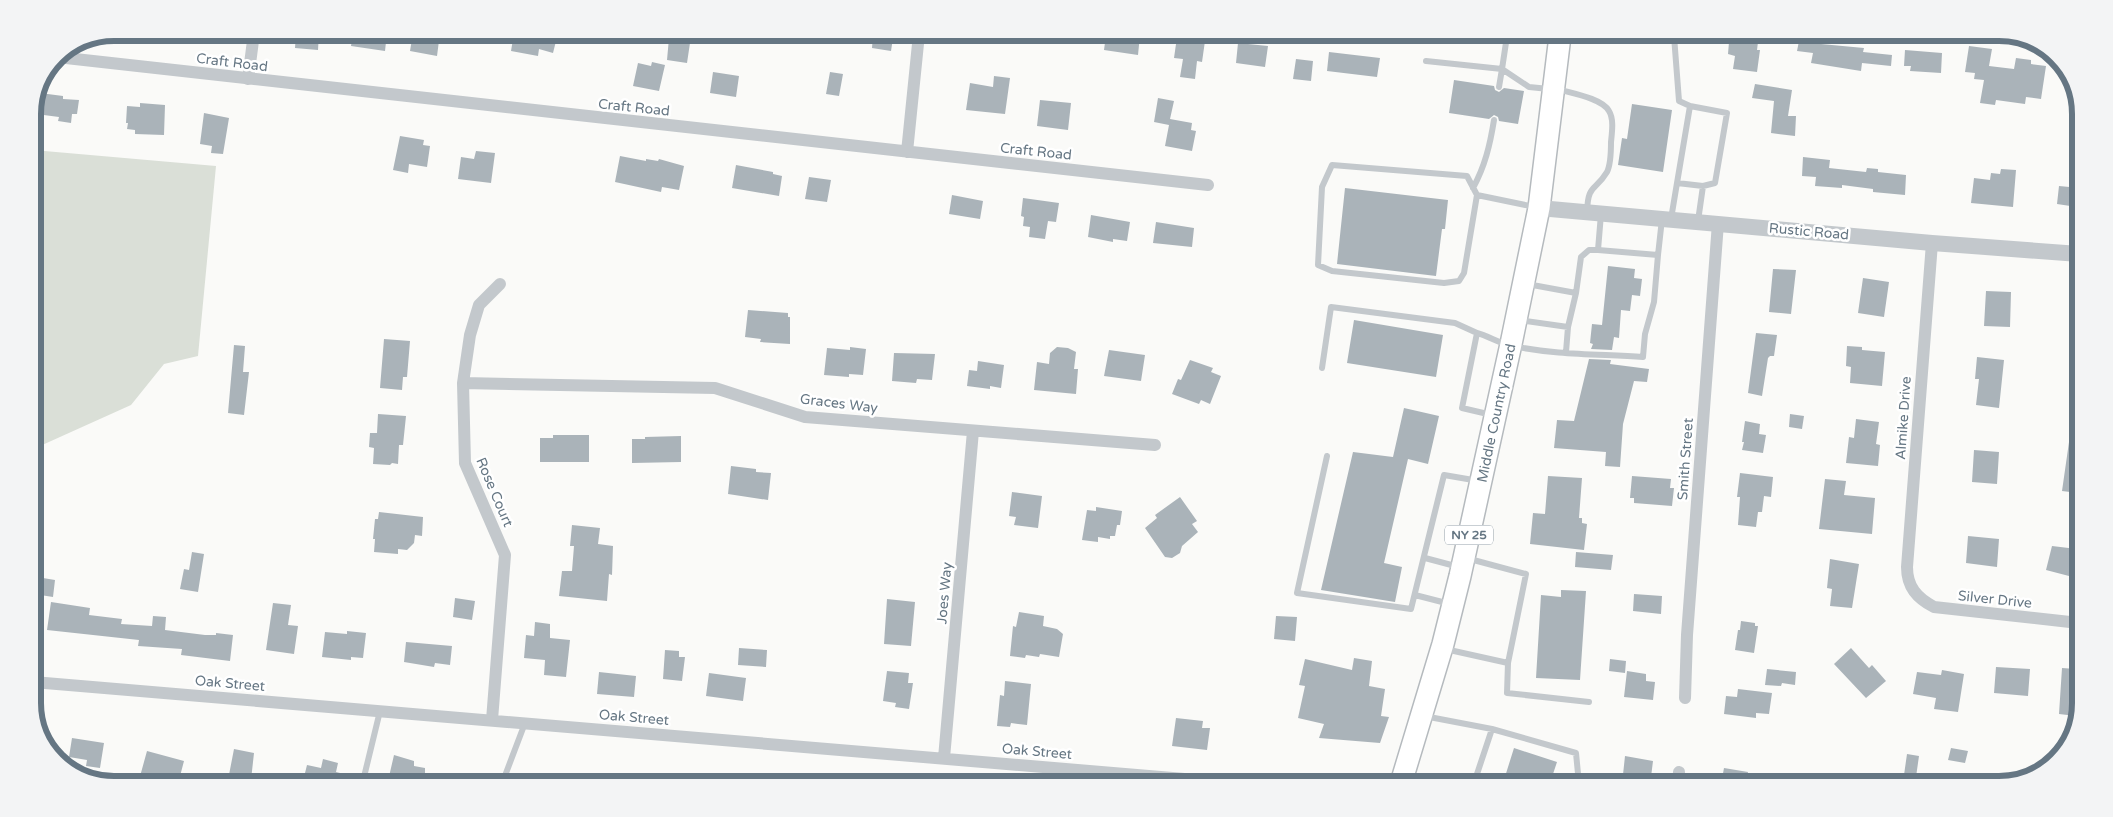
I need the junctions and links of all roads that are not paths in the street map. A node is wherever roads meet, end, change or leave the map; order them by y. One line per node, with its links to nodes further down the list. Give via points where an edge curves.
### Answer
1 (253, 41): 9 (street)
2 (918, 41): 14 (street)
3 (1505, 41): 8 (lane)
4 (1559, 41): 11 (main road, Middle Country Road / NY 25)
5 (1674, 41): 12 (lane, via 1679,101)
6 (69, 58): 9 (street, Craft Road)
7 (1426, 61): 8 (lane)
8 (1502, 69): 10 (lane); 11 (lane, via 1529,87)
9 (248, 79): 14 (street, Craft Road)
10 (1499, 87)
11 (1553, 89): 20 (main road, Middle Country Road / NY 25); 21 (lane, via 1591,99 1610,112 1607,172 1589,193)
12 (1690, 106): 15 (lane); 17 (lane, via 1726,113 1714,183)
13 (1494, 120): 18 (lane, via 1483,169)
14 (907, 152): 16 (street, Craft Road)
15 (1677, 183): 17 (lane); 22 (lane)
16 (1208, 185)
17 (1703, 186): 23 (lane)
18 (1473, 188): 19 (lane); 19 (lane, via 1467,176 1332,165 1322,188 1318,265 1332,271 1444,283 1459,280 1464,273)
19 (1477, 195): 20 (lane)
20 (1539, 208): 21 (street, Rustic Road); 29 (main road, Middle Country Road / NY 25)
21 (1594, 212): 22 (street, Rustic Road); 26 (lane)
22 (1666, 218): 23 (street, Rustic Road); 28 (lane)
23 (1698, 221): 24 (street, Rustic Road)
24 (1718, 223): 25 (street, Rustic Road); 53 (street, Smith Street)
25 (1932, 243): 27 (street, Rustic Road); 46 (street, Almike Drive, via 1907,567 1909,585)
26 (1598, 250): 28 (lane); 31 (lane, via 1589,250 1581,257)
27 (2072, 253)
28 (1658, 255): 36 (lane, via 1644,358)
29 (1523, 283): 31 (lane); 32 (main road, Middle Country Road / NY 25)
30 (500, 284): 38 (street, Rose Court, via 479,305 470,335)
31 (1576, 293): 33 (lane)
32 (1515, 320): 33 (lane); 35 (main road, Middle Country Road / NY 25)
33 (1568, 327): 36 (lane)
34 (1477, 333): 35 (lane); 37 (lane, via 1455,323 1331,307); 39 (lane, via 1462,408)
35 (1510, 346): 36 (lane); 39 (main road, Middle Country Road / NY 25)
36 (1566, 352)
37 (1322, 368)
38 (463, 383): 40 (street, Graces Way, via 715,388 806,417); 57 (street, Rose Court, via 465,463 505,555)
39 (1495, 415): 43 (main road, Middle Country Road / NY 25)
40 (973, 431): 41 (street, Graces Way); 60 (street, Joes Way)
41 (1155, 446)
42 (1327, 456): 47 (lane, via 1297,592 1412,609)
43 (1481, 481): 44 (lane, via 1444,475); 45 (main road, Middle Country Road / NY 25)
44 (1425, 558): 45 (lane); 47 (lane)
45 (1463, 563): 48 (main road, Middle Country Road / NY 25); 51 (lane, via 1526,574)
46 (1914, 592): 49 (street, Silver Drive, via 1920,600 1934,607)
47 (1415, 595): 48 (lane)
48 (1453, 605): 50 (main road, Middle Country Road / NY 25)
49 (2072, 622)
50 (1441, 649): 51 (lane); 56 (main road, Middle Country Road / NY 25)
51 (1508, 663): 54 (lane, via 1507,693)
52 (41, 683): 55 (street, Oak Street)
53 (1685, 698)
54 (1589, 702)
55 (380, 711): 57 (street, Oak Street); 61 (lane)
56 (1422, 715): 59 (lane); 64 (main road, Middle Country Road / NY 25)
57 (492, 720): 58 (street, Oak Street)
58 (525, 723): 60 (street, Oak Street); 62 (lane)
59 (1492, 729): 65 (lane); 66 (lane, via 1576,753)
60 (944, 758): 63 (street, Oak Street)
61 (364, 776)
62 (506, 776)
63 (1151, 776)
64 (1403, 776)
65 (1476, 776)
66 (1578, 776)

